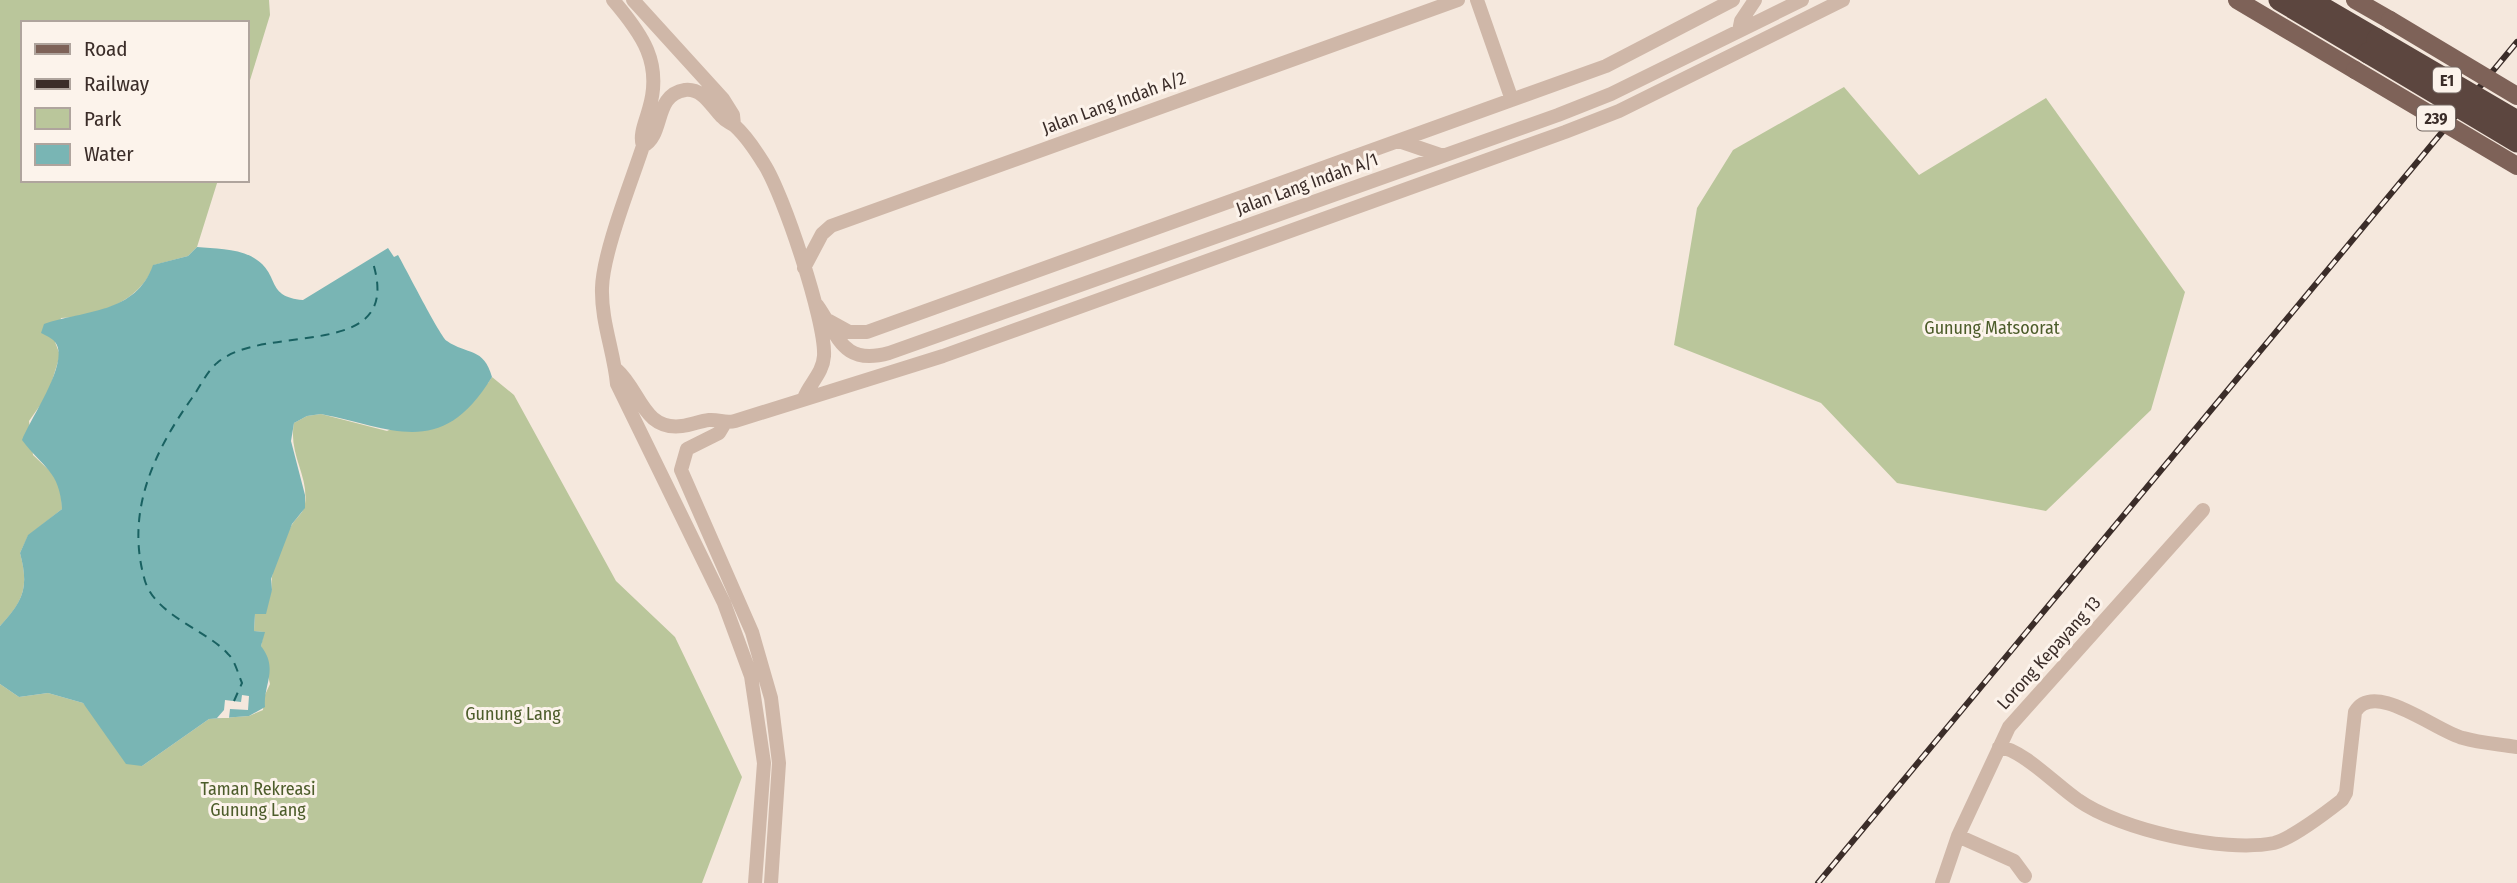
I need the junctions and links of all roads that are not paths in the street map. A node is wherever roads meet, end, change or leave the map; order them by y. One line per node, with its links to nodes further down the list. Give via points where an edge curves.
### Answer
1 (613, 0): 21 (street, via 643,38 654,64)
2 (633, 0): 18 (street, via 723,99)
3 (1458, 0): 24 (street, Jalan Lang Indah A/2, via 831,226)
4 (1477, 0): 16 (street)
5 (1733, 0): 16 (street, Jalan Lang Indah A/1, via 1606,66)
6 (1755, 0): 13 (street)
7 (1802, 0): 13 (street, Jalan Lang Indah A/1)
8 (1843, 0): 28 (street, via 1619,111 1565,132 943,356)
9 (2237, 0): 23 (main road, 239, bridge)
10 (2279, 0): 14 (highway, E1)
11 (2310, 0): 14 (highway, E1)
12 (2355, 0): 15 (main road, bridge)
13 (1739, 31): 22 (street, Jalan Lang Indah A/1, via 1611,94)
14 (2373, 46): 17 (highway, E1, bridge); 20 (highway, E1, bridge)
15 (2517, 96)
16 (1512, 100): 19 (street, Jalan Lang Indah A/1)
17 (2517, 121)
18 (734, 125): 21 (street, via 700,94 685,90 667,99 652,139); 24 (street, via 766,167)
19 (1399, 141): 22 (street); 26 (street, Jalan Lang Indah A/1, via 867,332 849,332)
20 (2517, 142)
21 (643, 146): 27 (street, via 603,277 606,332)
22 (1443, 156): 26 (street, Jalan Lang Indah A/1, via 874,357 859,356 842,345)
23 (2517, 166)
24 (804, 268): 25 (street)
25 (817, 305): 26 (street, Jalan Lang Indah A/1); 28 (street, via 824,360)
26 (828, 321)
27 (617, 370): 29 (street, via 656,421 673,427 707,420); 35 (street, via 617,384 724,603 751,676 764,763)
28 (804, 398): 29 (street)
29 (725, 424): 36 (street, via 719,433 687,449 681,470 752,632 771,698 779,763)
30 (2203, 510): 31 (street, Lorong Kepayang 13, via 2009,727)
31 (1999, 747): 32 (street, via 2014,751 2081,803 2120,822 2174,836 2235,844 2282,840 2342,800 2355,712 2366,701 2399,708 2463,738); 33 (street, Lorong Kepayang 13)
32 (2517, 747)
33 (1958, 836): 34 (street, via 2014,861); 37 (street, Lorong Kepayang 13)
34 (2025, 876)
35 (755, 883)
36 (771, 883)
37 (1942, 883)

